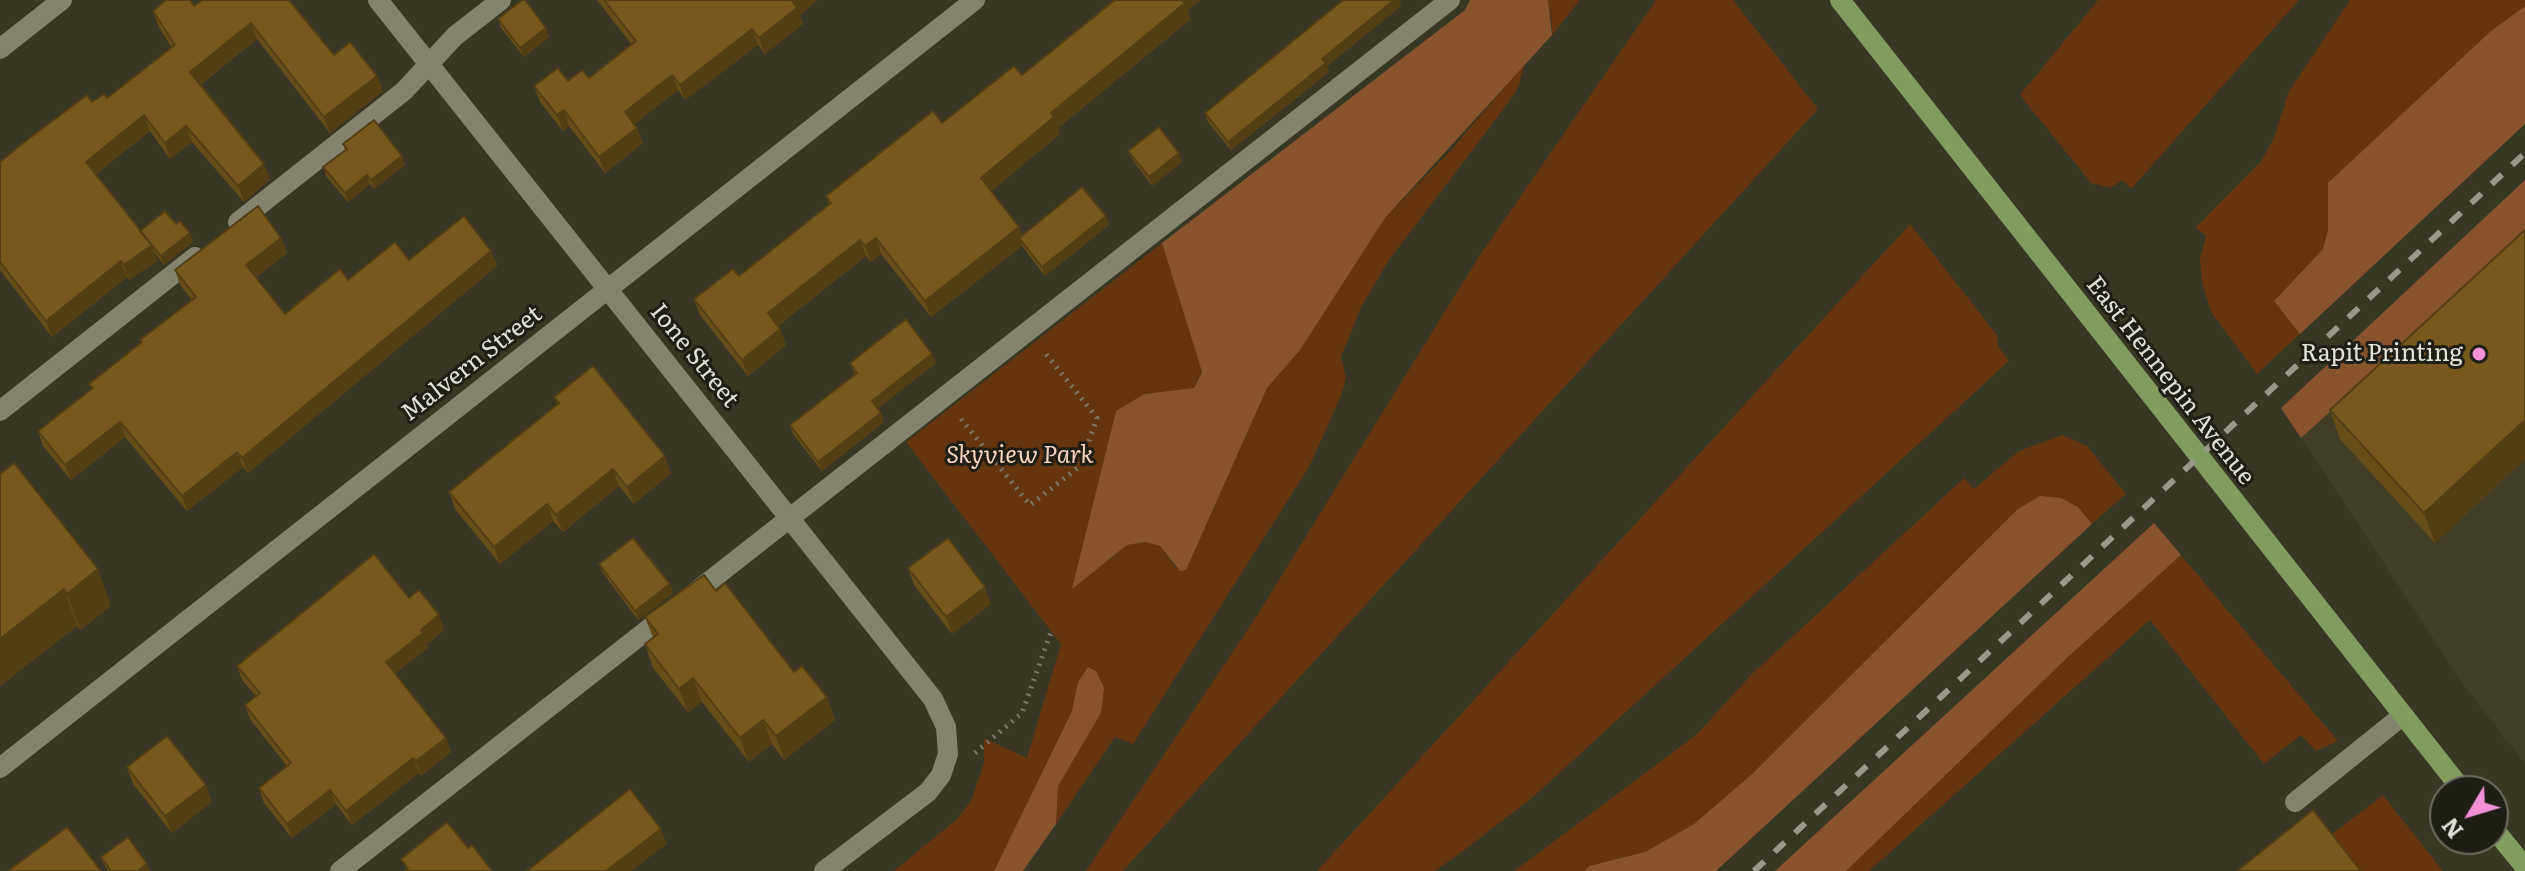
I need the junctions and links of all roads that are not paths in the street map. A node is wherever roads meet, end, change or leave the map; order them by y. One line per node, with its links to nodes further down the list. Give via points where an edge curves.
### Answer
1 (62, 0): 7 (street)
2 (378, 0): 8 (street, Ione Street)
3 (501, 0): 8 (street)
4 (975, 0): 9 (street, Malvern Street)
5 (1450, 0): 11 (street)
6 (1840, 0): 12 (main road, East Hennepin Avenue)
7 (0, 49)
8 (429, 64): 9 (street, Ione Street); 10 (street, via 404,91)
9 (609, 290): 11 (street, Ione Street); 13 (street, Malvern Street)
10 (0, 411)
11 (789, 516): 18 (street); 19 (street, Ione Street, via 933,699 946,727 948,754 928,792)
12 (2402, 716): 14 (main road, East Hennepin Avenue); 15 (street)
13 (0, 768)
14 (2450, 775)
15 (2295, 802)
16 (2509, 848): 17 (main road)
17 (2525, 867)
18 (340, 871)
19 (824, 871)

